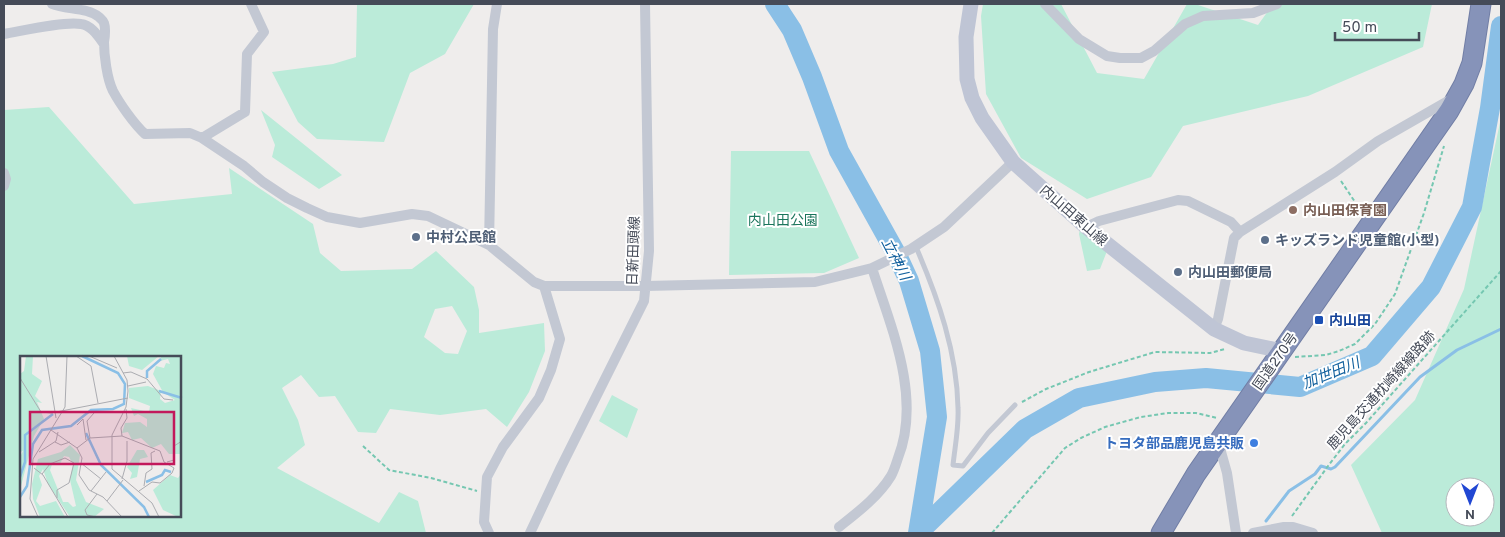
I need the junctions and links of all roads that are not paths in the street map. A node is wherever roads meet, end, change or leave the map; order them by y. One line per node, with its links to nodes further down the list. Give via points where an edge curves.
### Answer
1 (52, 4): 10 (street, via 97,15 105,29)
2 (251, 4): 12 (street, via 264,32 247,54 244,112)
3 (497, 4): 18 (street, via 493,28)
4 (645, 4): 22 (street, 日新田頭線, via 649,251)
5 (1045, 4): 6 (street, via 1079,39 1107,56 1141,58 1185,24 1203,16 1253,13)
6 (1277, 4)
7 (1481, 4): 11 (highway, 国道270号, via 1472,63)
8 (968, 5): 13 (street, 内山田東山線, via 967,79 972,98)
9 (4, 34): 10 (street, via 81,24 92,30)
10 (104, 44): 12 (street, via 113,90 135,125 145,134 190,133)
11 (1458, 95): 17 (street, via 1378,141 1336,172); 24 (highway, 国道270号)
12 (202, 138): 18 (street, via 287,198 327,217 360,223 412,214 428,216)
13 (1013, 162): 16 (street, 内山田東山線); 19 (street, via 944,227)
14 (4, 173): 15 (street)
15 (4, 186)
16 (1086, 226): 17 (street, via 1178,200 1188,201 1231,222); 23 (street, 内山田東山線)
17 (1240, 232): 23 (street, via 1234,238)
18 (489, 245): 21 (street, via 534,282)
19 (914, 248): 20 (street); 25 (lane, via 933,286 947,331 956,380 958,410 953,465 963,466 988,433)
20 (877, 266): 22 (street, via 815,282); 27 (street, via 906,391 903,447 892,475 874,498)
21 (544, 286): 22 (street); 28 (street, via 560,340 539,398 487,476 484,522)
22 (646, 286): 29 (street, 日新田頭線, via 644,301)
23 (1214, 329): 24 (street, 内山田東山線)
24 (1282, 357): 26 (highway, 国道270号)
25 (1015, 406)
26 (1218, 441): 30 (highway, 国道270号); 31 (street, via 1227,473)
27 (839, 527)
28 (489, 533)
29 (530, 533)
30 (1161, 533)
31 (1236, 533)
32 (1253, 533): 33 (street, via 1284,527)
33 (1313, 533)

